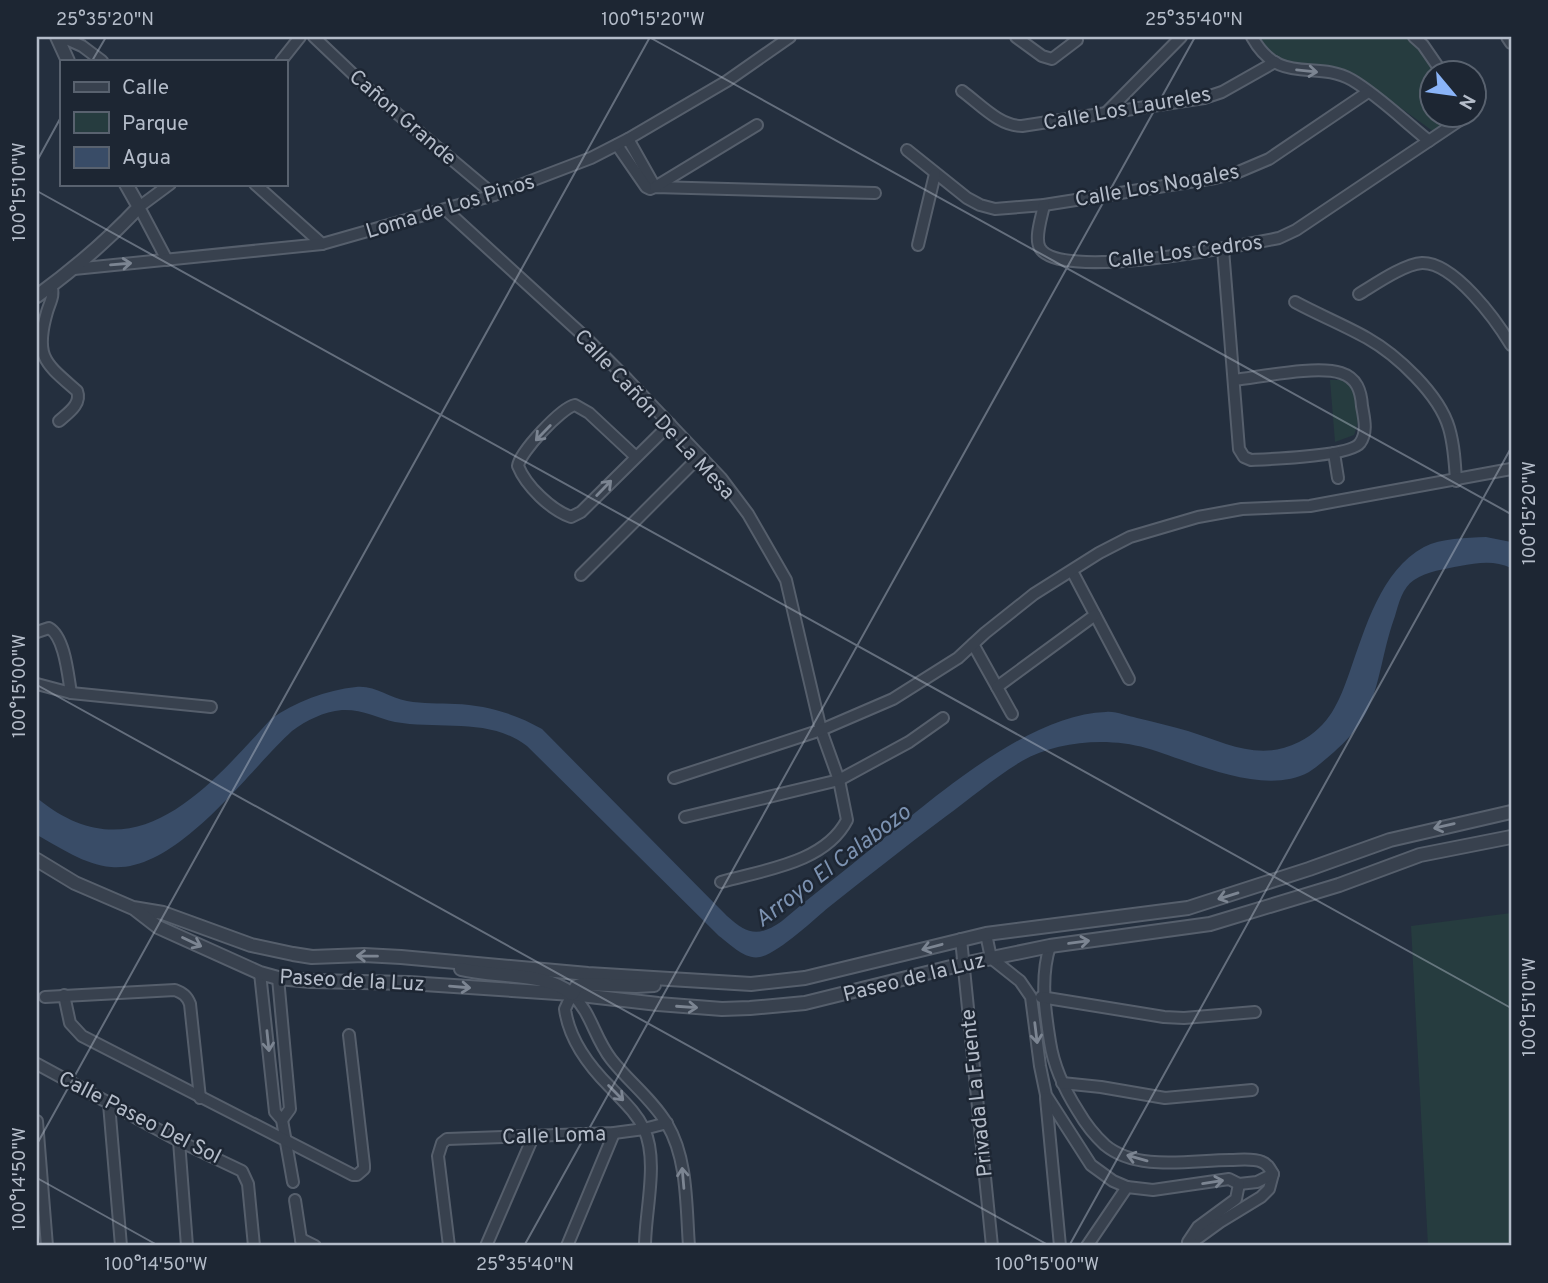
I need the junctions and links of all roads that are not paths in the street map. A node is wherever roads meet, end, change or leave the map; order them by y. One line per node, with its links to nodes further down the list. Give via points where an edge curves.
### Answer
1 (60, 37): 12 (street); 13 (street)
2 (300, 37): 14 (street)
3 (314, 37): 32 (street, Cañon Grande)
4 (790, 37): 22 (street, Loma de Los Pinos, via 727,81)
5 (1016, 37): 10 (street, via 1052,59)
6 (1181, 37): 19 (street)
7 (1252, 37): 16 (street)
8 (1414, 37): 15 (street)
9 (1507, 37): 11 (street)
10 (1077, 40)
11 (1511, 42)
12 (68, 60)
13 (101, 60)
14 (282, 60)
15 (1433, 60)
16 (1275, 62): 18 (street, one-way to 18, via 1299,71 1342,75); 19 (street, Calle Los Laureles, via 1204,98)
17 (962, 91): 19 (street, Calle Los Laureles, via 1014,126)
18 (1368, 92): 23 (street); 33 (street, Calle Los Nogales, via 1269,159 1236,173)
19 (1106, 113)
20 (757, 125): 30 (street)
21 (1445, 130): 23 (street, Calle Los Cedros)
22 (628, 139): 24 (street, Loma de Los Pinos); 30 (street)
23 (1429, 141): 38 (street, Calle Los Cedros, via 1279,239)
24 (617, 145): 30 (street, via 646,187); 32 (street, Loma de Los Pinos)
25 (907, 150): 26 (street, Calle Los Nogales)
26 (935, 174): 33 (street, Calle Los Nogales, via 980,205 995,209); 37 (street)
27 (127, 186): 34 (street)
28 (167, 186): 34 (street)
29 (257, 186): 36 (street)
30 (655, 187): 31 (street)
31 (875, 193)
32 (494, 195): 35 (street, Loma de Los Pinos)
33 (1044, 205): 38 (street, Calle Los Cedros, via 1038,243 1054,258 1104,263)
34 (139, 207): 39 (street); 40 (street)
35 (446, 210): 36 (street, Loma de Los Pinos); 48 (street, Calle Cañón De La Mesa, via 586,338)
36 (322, 244): 39 (street, Loma de Los Pinos)
37 (918, 245)
38 (1223, 249): 46 (street)
39 (167, 260): 40 (street, Loma de Los Pinos, one-way to 39)
40 (74, 269): 41 (street)
41 (51, 285): 43 (street); 47 (street, via 54,292 41,347 43,357 79,397)
42 (1359, 294): 45 (street, via 1423,263 1464,286)
43 (37, 296)
44 (1295, 302): 54 (street, via 1369,339 1428,390 1449,426)
45 (1511, 345)
46 (1234, 380): 49 (street, via 1239,449 1244,457 1260,460); 49 (street, via 1326,370 1349,377 1360,391 1365,430 1358,446)
47 (59, 421)
48 (670, 424): 50 (street); 51 (street, Calle Cañón De La Mesa)
49 (1334, 453): 53 (street)
50 (635, 456): 50 (street, one-way to 50, via 575,405 563,411 523,454 518,466 555,510 571,517)
51 (701, 456): 56 (street); 67 (street, Calle Cañón De La Mesa, via 748,514 786,580)
52 (1511, 469): 54 (street)
53 (1338, 478)
54 (1456, 481): 55 (street, via 1310,506 1242,509 1198,517 1130,537)
55 (1072, 571): 57 (street); 59 (street, via 1034,594)
56 (581, 575)
57 (1095, 615): 60 (street); 62 (street)
58 (37, 632): 63 (street, via 49,628 56,632)
59 (973, 644): 62 (street); 67 (street, via 893,699)
60 (1129, 679)
61 (37, 684): 63 (street)
62 (997, 687): 65 (street)
63 (71, 693): 64 (street)
64 (211, 707)
65 (1012, 714)
66 (943, 718): 69 (street, via 909,743)
67 (821, 730): 68 (street); 69 (street, Calle Cañón De La Mesa)
68 (674, 778)
69 (839, 780): 71 (street); 74 (street, Calle Cañón De La Mesa, via 847,820 838,834 804,858)
70 (1511, 812): 76 (street, Paseo de la Luz, one-way to 76, via 1390,840 1188,908)
71 (685, 817)
72 (1511, 837): 78 (street, Paseo de la Luz, via 1420,855 1210,924)
73 (37, 860): 75 (street, via 75,883)
74 (721, 882)
75 (133, 908): 82 (street, Paseo de la Luz, one-way to 75, via 293,954); 85 (street, Paseo de la Luz, one-way to 85, via 158,927)
76 (1102, 919): 77 (street, Paseo de la Luz); 78 (street)
77 (986, 934): 79 (street, Paseo de la Luz); 81 (street)
78 (1104, 938): 80 (street, Paseo de la Luz, one-way to 78)
79 (961, 939): 83 (street, Privada La Fuente); 84 (street, Paseo de la Luz, one-way to 84)
80 (1049, 946): 81 (street, Paseo de la Luz); 93 (street, via 1044,970)
81 (991, 958): 83 (street, Paseo de la Luz); 92 (street, via 1020,981)
82 (438, 961): 87 (street, Paseo de la Luz); 88 (street, via 481,973 549,982)
83 (963, 964): 91 (street, Paseo de la Luz); 137 (street, Privada La Fuente)
84 (832, 971): 87 (street, Paseo de la Luz, via 751,984); 91 (street)
85 (260, 973): 86 (street, Paseo de la Luz); 94 (street)
86 (278, 978): 88 (street, Paseo de la Luz, one-way to 88); 95 (street)
87 (670, 980): 88 (street, via 636,986 580,984)
88 (572, 994): 91 (street, Paseo de la Luz, one-way to 91, via 722,1009); 97 (street); 98 (street, via 565,1009)
89 (46, 996): 90 (street)
90 (64, 996): 106 (street, via 70,1023 77,1032); 106 (street, via 174,990 187,997)
91 (838, 996)
92 (1031, 997): 93 (street); 105 (street, one-way to 105)
93 (1046, 998): 96 (street, via 1164,1017); 103 (street, via 1051,1050)
94 (264, 1005): 95 (street); 108 (street, one-way to 108, via 275,1112)
95 (280, 1006): 108 (street, via 290,1109)
96 (1255, 1012)
97 (592, 1023): 98 (street); 100 (street)
98 (569, 1025): 102 (street)
99 (349, 1035): 115 (street, via 364,1169 353,1175)
100 (610, 1058): 102 (street); 110 (street)
101 (37, 1063): 107 (street, Calle Paseo Del Sol)
102 (592, 1068): 111 (street, one-way to 111)
103 (1062, 1083): 104 (street, via 1165,1098); 116 (street)
104 (1252, 1090)
105 (1046, 1095): 119 (street); 138 (street)
106 (200, 1098): 115 (street)
107 (109, 1104): 114 (street, Calle Paseo Del Sol); 128 (street)
108 (282, 1120): 115 (street)
109 (37, 1121): 117 (street)
110 (667, 1123): 111 (street, Calle Loma); 136 (street, one-way to 110, via 682,1163)
111 (644, 1129): 112 (street, Calle Loma); 135 (street, via 650,1161)
112 (614, 1133): 113 (street, Calle Loma); 134 (street)
113 (533, 1137): 132 (street, Calle Loma, via 454,1137 442,1143 438,1156); 133 (street)
114 (179, 1141): 129 (street); 130 (street, Calle Paseo Del Sol, via 242,1171 248,1184)
115 (287, 1141): 121 (street)
116 (1106, 1146): 118 (street, one-way to 116, via 1132,1158); 119 (street)
117 (38, 1150): 127 (street)
118 (1165, 1164): 120 (street, via 1251,1160 1262,1162); 124 (street)
119 (1091, 1166): 123 (street)
120 (1273, 1174): 122 (street); 140 (street, via 1261,1197)
121 (293, 1182)
122 (1239, 1184): 124 (street, one-way to 122, via 1229,1179); 140 (street, via 1236,1199 1198,1227)
123 (1127, 1187): 124 (street); 139 (street)
124 (1167, 1188)
125 (295, 1200): 126 (street)
126 (302, 1243): 131 (street)
127 (47, 1246)
128 (121, 1246)
129 (187, 1246)
130 (254, 1246)
131 (316, 1246)
132 (449, 1246)
133 (486, 1246)
134 (567, 1246)
135 (645, 1246)
136 (689, 1246)
137 (992, 1246)
138 (1060, 1246)
139 (1087, 1246)
140 (1186, 1246)

